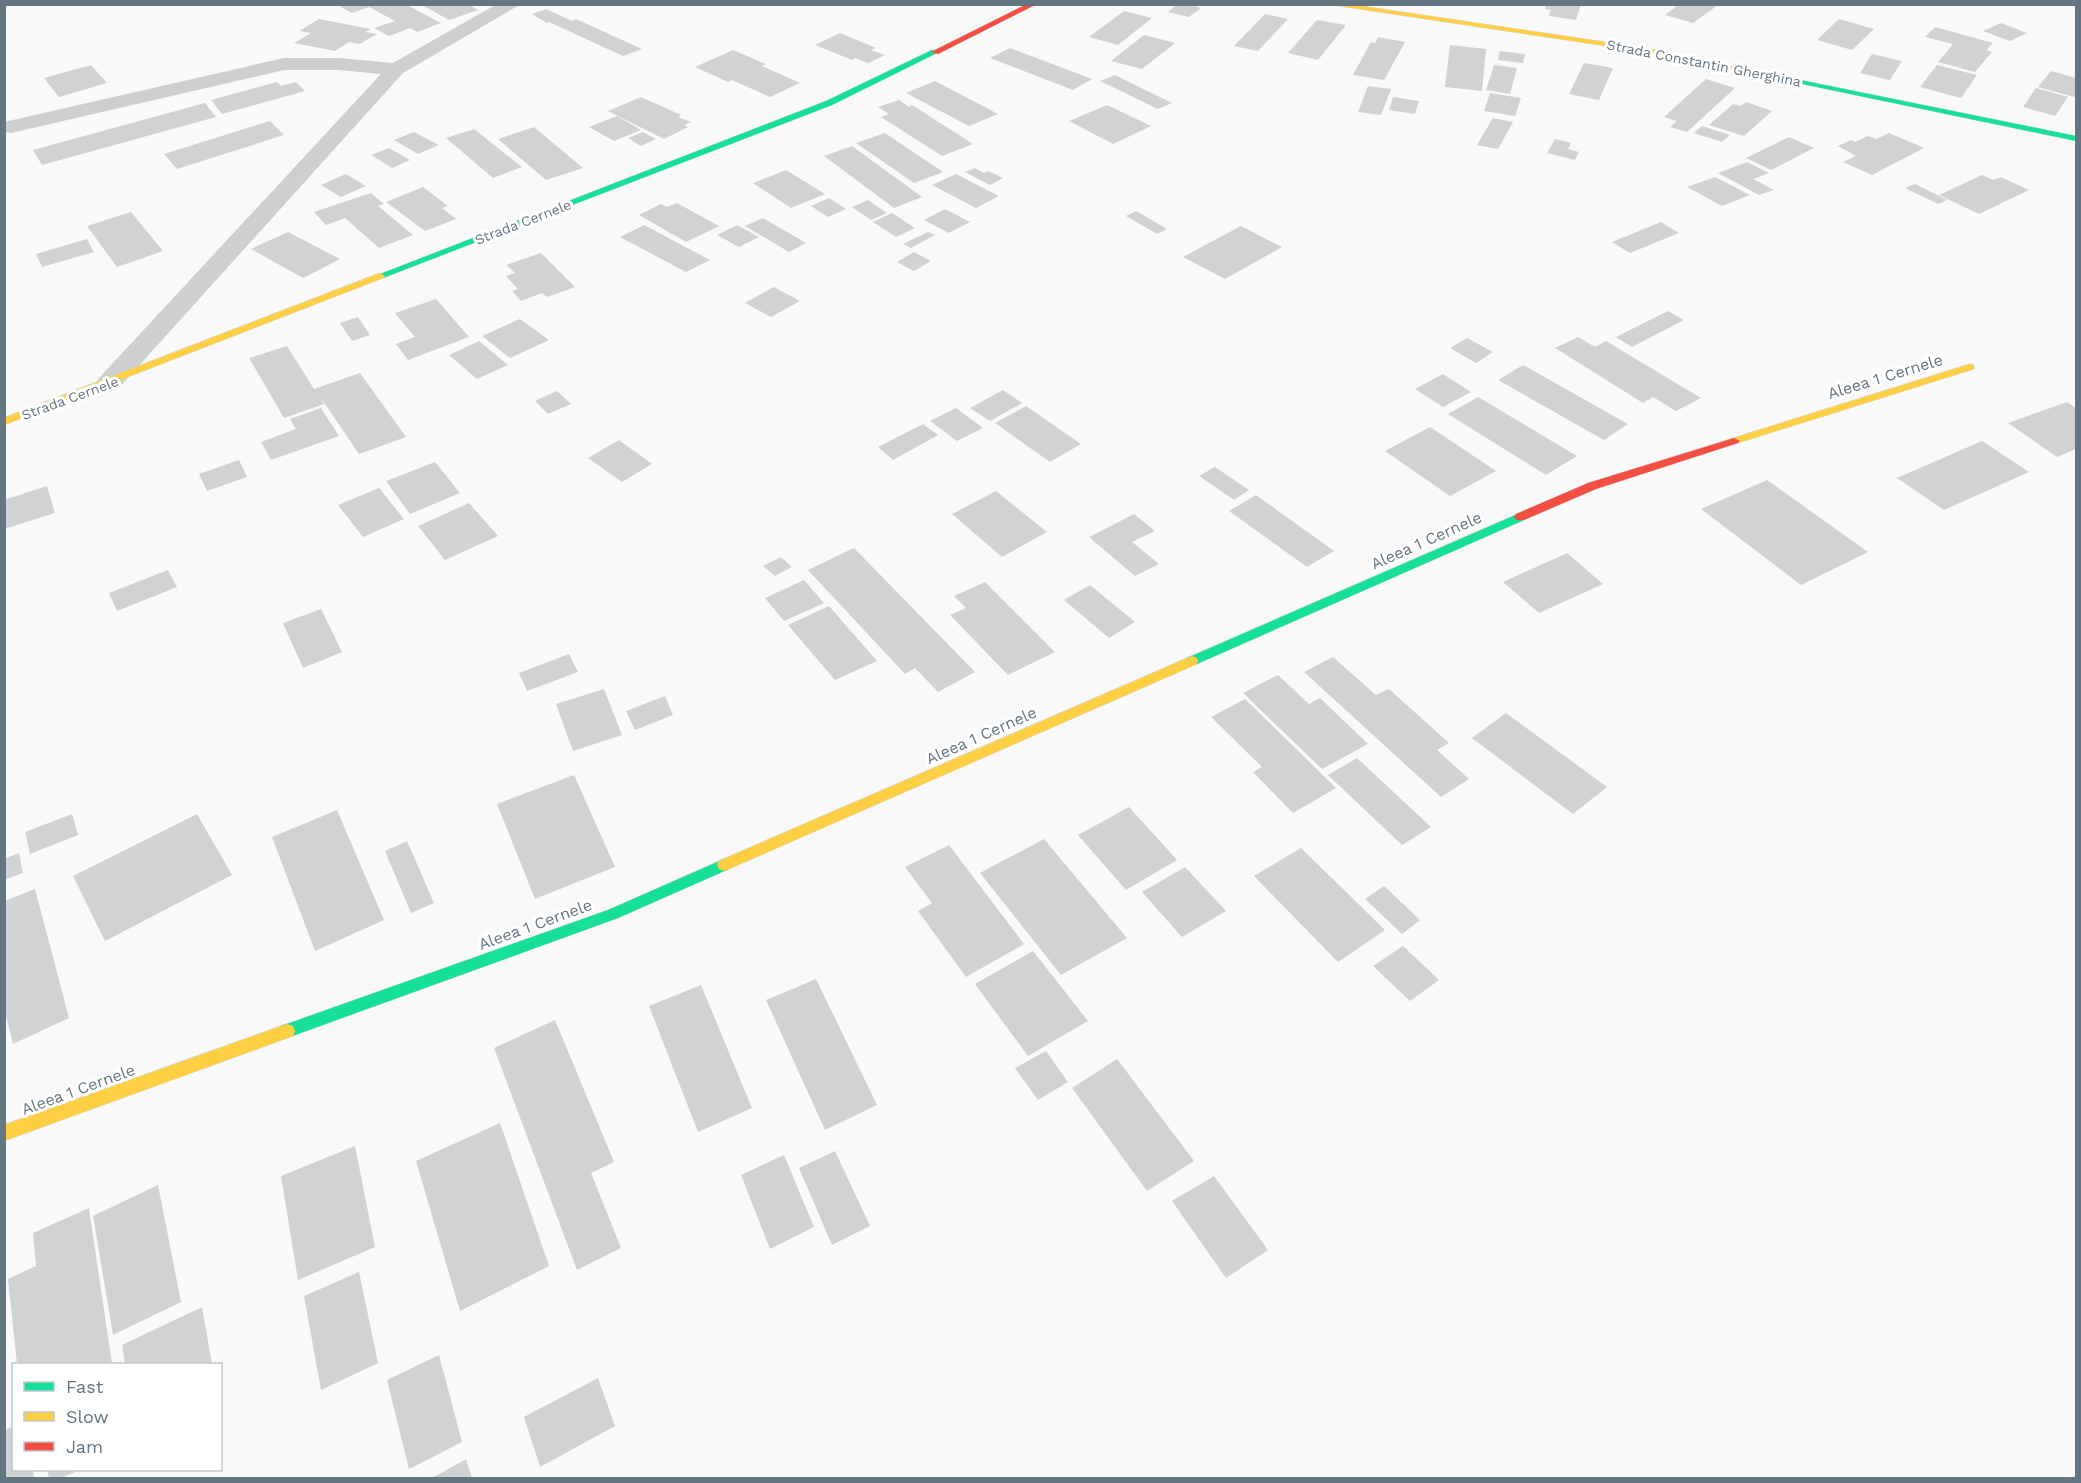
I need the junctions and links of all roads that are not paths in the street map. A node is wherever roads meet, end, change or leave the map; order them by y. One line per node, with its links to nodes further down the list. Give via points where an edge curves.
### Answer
1 (512, 4): 4 (street)
2 (1034, 4): 8 (street, Strada Cernele, via 830,103)
3 (1329, 4): 6 (street, Strada Constantin Gherghina, via 1646,50)
4 (396, 69): 5 (street, via 284,64); 8 (street)
5 (11, 127)
6 (2076, 139)
7 (1970, 367): 10 (street, Aleea 1 Cernele, via 1592,486 613,914)
8 (108, 384): 9 (street, Strada Cernele)
9 (4, 422)
10 (4, 1132)

